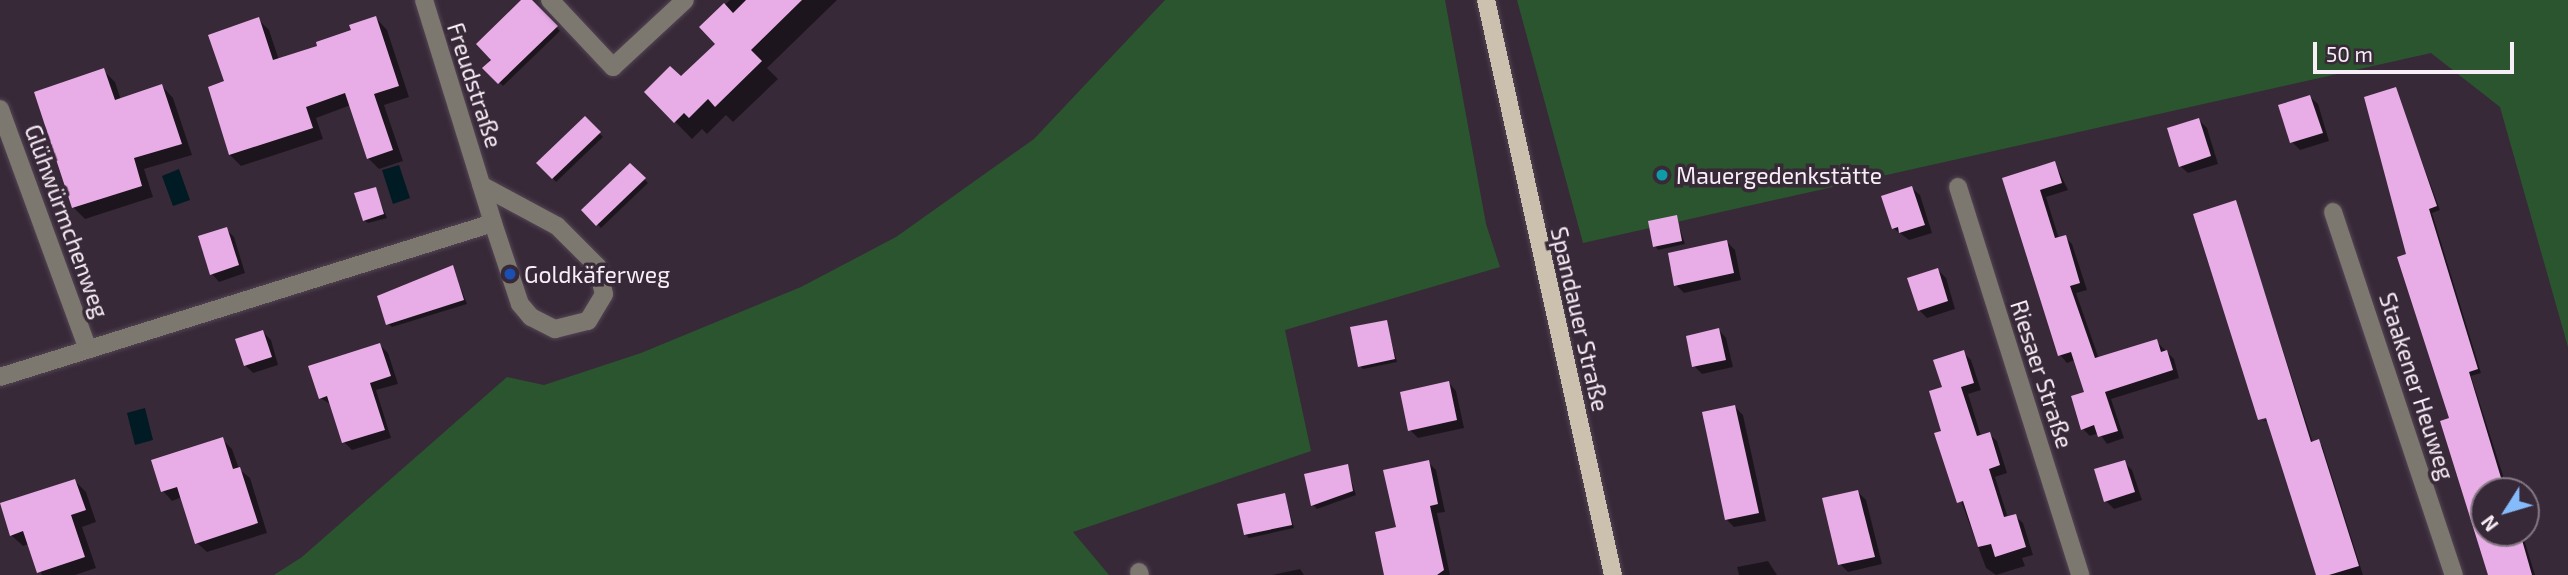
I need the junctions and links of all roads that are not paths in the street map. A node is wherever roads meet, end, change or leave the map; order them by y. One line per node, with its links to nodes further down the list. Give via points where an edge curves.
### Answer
1 (424, 0): 6 (street, Freudstraße)
2 (550, 0): 3 (street, via 613,67)
3 (685, 0)
4 (1486, 0): 12 (main road, Spandauer Straße)
5 (0, 109): 10 (street, Glühwürmchenweg)
6 (481, 185): 9 (street, Freudstraße); 9 (street, Freudstraße, via 557,226 597,266 604,294 588,321 555,329 531,317 520,304)
7 (1958, 187): 13 (street, Riesaer Straße)
8 (2333, 212): 14 (street, Staakener Heuweg)
9 (493, 223): 10 (street)
10 (88, 349): 11 (street)
11 (0, 377)
12 (1613, 575)
13 (2080, 575)
14 (2454, 575)

